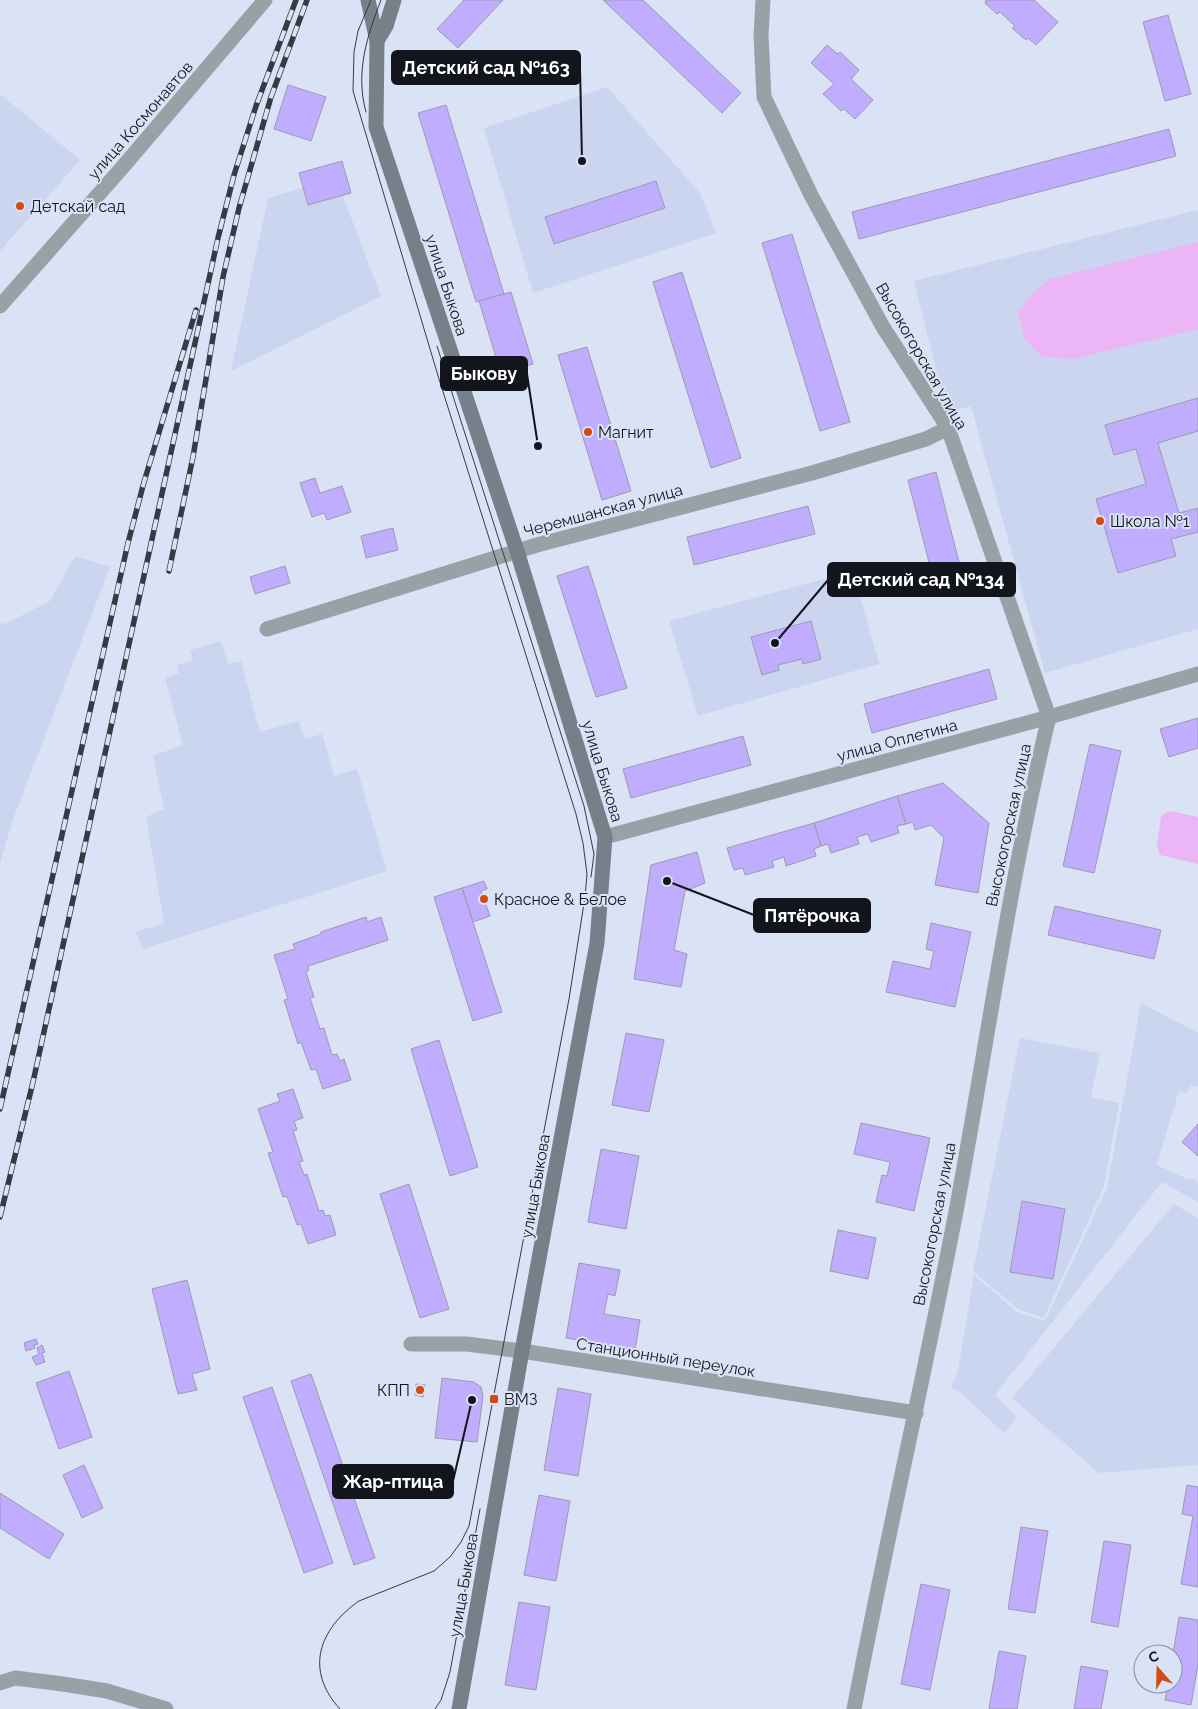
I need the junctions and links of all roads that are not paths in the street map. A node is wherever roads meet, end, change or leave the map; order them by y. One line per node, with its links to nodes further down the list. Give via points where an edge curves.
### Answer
1 (265, 0): 6 (street, улица Космонавтов)
2 (368, 0): 5 (street, улица Быкова)
3 (394, 0): 5 (street, улица Быкова, via 386,26)
4 (763, 0): 7 (street, Высокогорская улица, via 764,97 811,194 883,327)
5 (377, 41): 8 (street, улица Быкова, via 376,127)
6 (0, 306)
7 (948, 428): 8 (street, Черемшанская улица, via 926,439 812,474); 11 (street, Высокогорская улица)
8 (517, 551): 9 (street, Черемшанская улица); 12 (street, улица Быкова)
9 (267, 629)
10 (1198, 674): 11 (street, улица Оплетина)
11 (1049, 717): 12 (street, улица Оплетина); 15 (street, Высокогорская улица, via 1005,926 957,1206)
12 (605, 837): 14 (street, улица Быкова, via 597,942)
13 (411, 1344): 14 (street, Станционный переулок, via 467,1344)
14 (522, 1352): 15 (street, Станционный переулок); 18 (street, улица Быкова)
15 (916, 1414): 19 (street, Высокогорская улица)
16 (0, 1683): 17 (street, via 15,1678 63,1684 107,1691)
17 (166, 1709)
18 (459, 1709)
19 (854, 1709)

